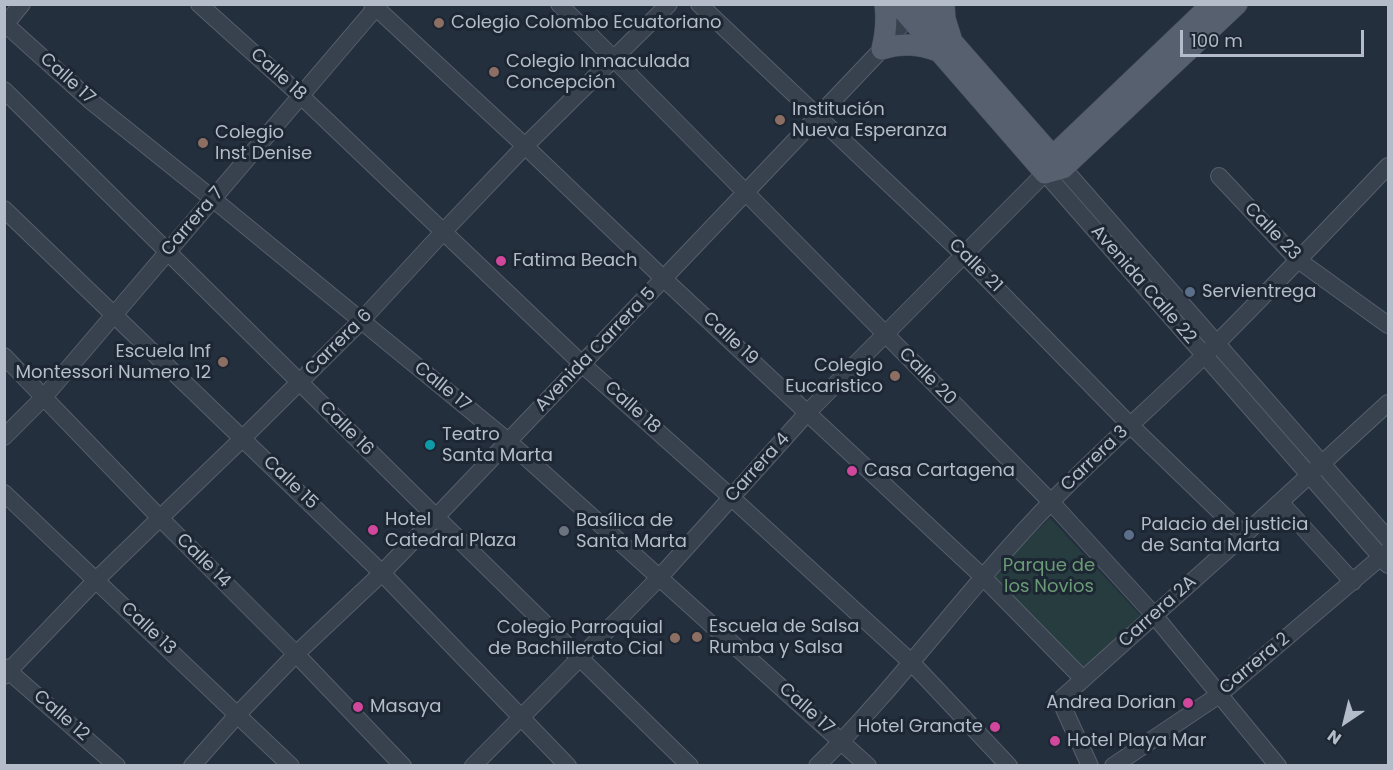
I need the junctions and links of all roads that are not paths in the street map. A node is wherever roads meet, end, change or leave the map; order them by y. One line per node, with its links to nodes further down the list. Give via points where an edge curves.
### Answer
1 (22, 4): 10 (street)
2 (559, 4): 13 (street, Calle 20)
3 (669, 4): 13 (street, Carrera 6)
4 (699, 4): 16 (street, Calle 21)
5 (885, 4): 12 (main road)
6 (376, 6): 15 (street, Carrera 7); 17 (street, Calle 19)
7 (1219, 7): 18 (main road)
8 (209, 8): 15 (street, Calle 18)
9 (920, 10): 11 (main road, Avenida Calle 22); 12 (street, Avenida Carrera 5)
10 (5, 24): 22 (street, Calle 17, via 92,102)
11 (946, 47): 12 (main road, via 910,44); 18 (main road, Avenida Calle 22)
12 (882, 49): 16 (street, Avenida Carrera 5)
13 (614, 59): 17 (street, Carrera 6); 21 (street, Calle 20)
14 (4, 90): 25 (street, Calle 16)
15 (300, 95): 22 (street, Carrera 7); 24 (street, Calle 18)
16 (818, 117): 21 (street, Avenida Carrera 5); 26 (street, Calle 21)
17 (525, 146): 24 (street, Carrera 6); 28 (street, Calle 19)
18 (1054, 166): 26 (street, Carrera 4); 33 (street, Avenida Calle 22)
19 (1389, 166): 27 (street, Carrera 3)
20 (1219, 176): 27 (street, Calle 23)
21 (746, 192): 28 (street, Avenida Carrera 5); 32 (street, Calle 20)
22 (213, 199): 25 (street, Carrera 7); 30 (street, Calle 17)
23 (4, 209): 29 (street, Calle 15)
24 (444, 231): 30 (street, Carrera 6); 35 (street, Calle 18)
25 (168, 252): 29 (street, Carrera 7); 36 (street, Calle 16)
26 (964, 255): 32 (street, Carrera 4); 40 (street, Calle 21)
27 (1298, 260): 31 (street, Calle 23); 33 (street, Carrera 3)
28 (664, 279): 35 (street, Avenida Carrera 5); 39 (street, Calle 19)
29 (114, 315): 37 (street, Carrera 7); 42 (street, Calle 15)
30 (361, 321): 36 (street, Carrera 6); 43 (street, Calle 17)
31 (1389, 325)
32 (884, 334): 39 (street, Carrera 4); 47 (street, Calle 20)
33 (1210, 349): 40 (street, Carrera 3); 44 (street, Avenida Calle 22)
34 (4, 356): 37 (street, Calle 14)
35 (582, 364): 43 (street, Avenida Carrera 5); 46 (street, Calle 18)
36 (300, 382): 42 (street, Carrera 6); 49 (street, Calle 16)
37 (44, 397): 41 (street, Carrera 7); 50 (street, Calle 14)
38 (1389, 403): 44 (street, Carrera 2A)
39 (808, 412): 46 (street, Carrera 4); 55 (street, Calle 19)
40 (1130, 425): 47 (street, Carrera 3); 51 (street, Calle 21)
41 (4, 437)
42 (243, 438): 50 (street, Carrera 6); 54 (street, Calle 15)
43 (508, 441): 49 (street, Avenida Carrera 5); 56 (street, Calle 17)
44 (1316, 469): 48 (street, Carrera 2A); 52 (street, Avenida Calle 22); 53 (street, Avenida Calle 22)
45 (4, 493): 57 (street, Calle 13)
46 (732, 498): 56 (street, Carrera 4); 62 (street, Calle 18)
47 (1051, 502): 55 (street, Carrera 3); 59 (street, Calle 20)
48 (1280, 502): 51 (street, Carrera 2A); 58 (street)
49 (436, 517): 54 (street, Avenida Carrera 5); 61 (street, Calle 16)
50 (160, 518): 57 (street, Carrera 6); 60 (street, Calle 14)
51 (1244, 535): 59 (street, Carrera 2A)
52 (1389, 539)
53 (1386, 558): 58 (street, Carrera 2)
54 (382, 573): 60 (street, Avenida Carrera 5); 67 (street, Calle 15)
55 (983, 577): 62 (street, Carrera 3); 64 (street, Calle 19)
56 (659, 579): 61 (street, Carrera 4); 68 (street, Calle 17)
57 (96, 580): 63 (street, Carrera 6); 66 (street, Calle 13)
58 (1353, 582): 65 (street, Carrera 2)
59 (1154, 615): 64 (street, Carrera 2A); 65 (street, Calle 20)
60 (296, 654): 66 (street, Avenida Carrera 5); 72 (street, Calle 14)
61 (581, 658): 67 (street, Carrera 4); 75 (street, Calle 16)
62 (912, 663): 68 (street, Carrera 3); 78 (street, Calle 18)
63 (6, 671): 69 (street, Calle 12)
64 (1083, 679): 79 (street, Carrera 2A, via 1063,704)
65 (1219, 695): 80 (street, Carrera 2); 81 (street, Calle 20)
66 (238, 714): 70 (street, Avenida Carrera 5); 71 (street, Calle 13)
67 (520, 718): 73 (street, Carrera 4); 74 (street, Calle 15)
68 (842, 741): 76 (street, Carrera 3); 77 (street, Calle 17)
69 (117, 765)
70 (192, 765)
71 (291, 765)
72 (403, 765)
73 (473, 765)
74 (568, 765)
75 (690, 765)
76 (817, 765)
77 (868, 765)
78 (1009, 765)
79 (1090, 765)
80 (1113, 765)
81 (1278, 765)

